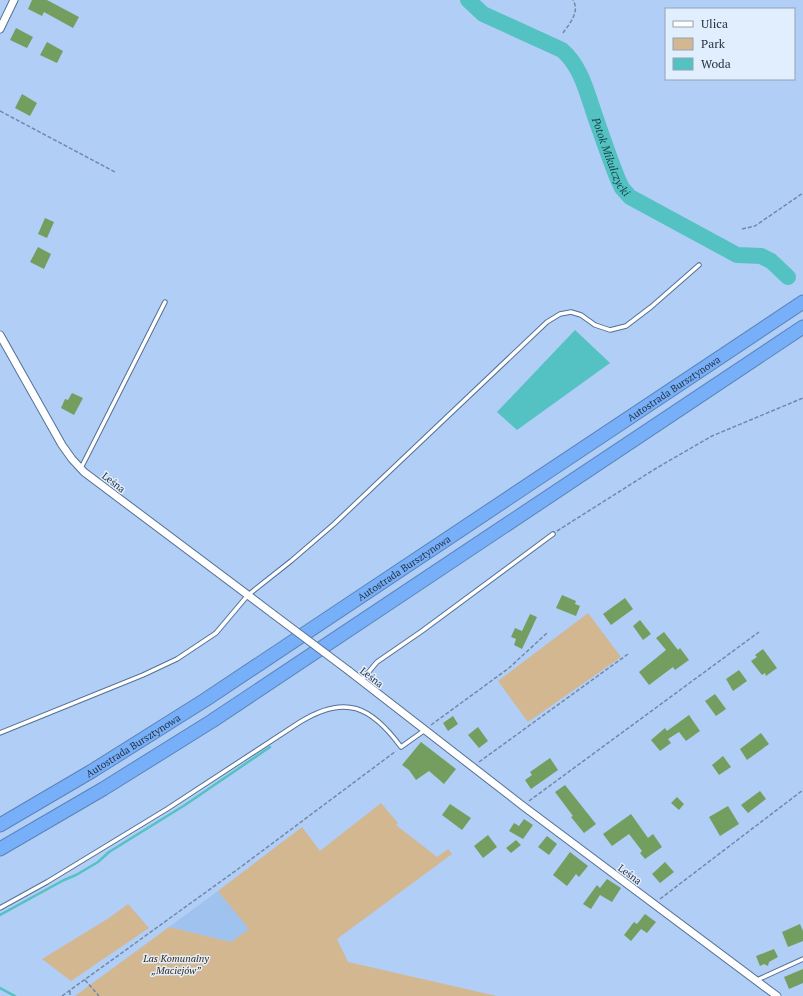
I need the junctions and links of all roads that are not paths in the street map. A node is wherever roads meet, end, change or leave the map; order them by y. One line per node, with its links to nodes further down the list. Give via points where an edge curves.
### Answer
1 (14, 0): 2 (street)
2 (0, 29)
3 (700, 265): 10 (lane, via 626,326 610,330 571,312 560,314 547,322 334,524)
4 (165, 302): 8 (lane)
5 (803, 302): 14 (highway, Autostrada Bursztynowa, via 262,663)
6 (803, 327): 15 (highway, Autostrada Bursztynowa, via 218,717 103,789)
7 (0, 335): 8 (street, Leśna, via 62,445)
8 (80, 468): 10 (street, Leśna)
9 (553, 534): 11 (lane, via 377,662)
10 (248, 595): 11 (street, Leśna, bridge); 13 (lane, via 216,633 177,659)
11 (361, 681): 12 (street, Leśna)
12 (425, 730): 16 (lane, via 401,747 381,725 360,710 347,706 322,710 167,809); 18 (street, Leśna)
13 (0, 734)
14 (0, 825)
15 (0, 849)
16 (0, 908)
17 (803, 959): 18 (lane)
18 (755, 981): 19 (street, Leśna)
19 (777, 996)

